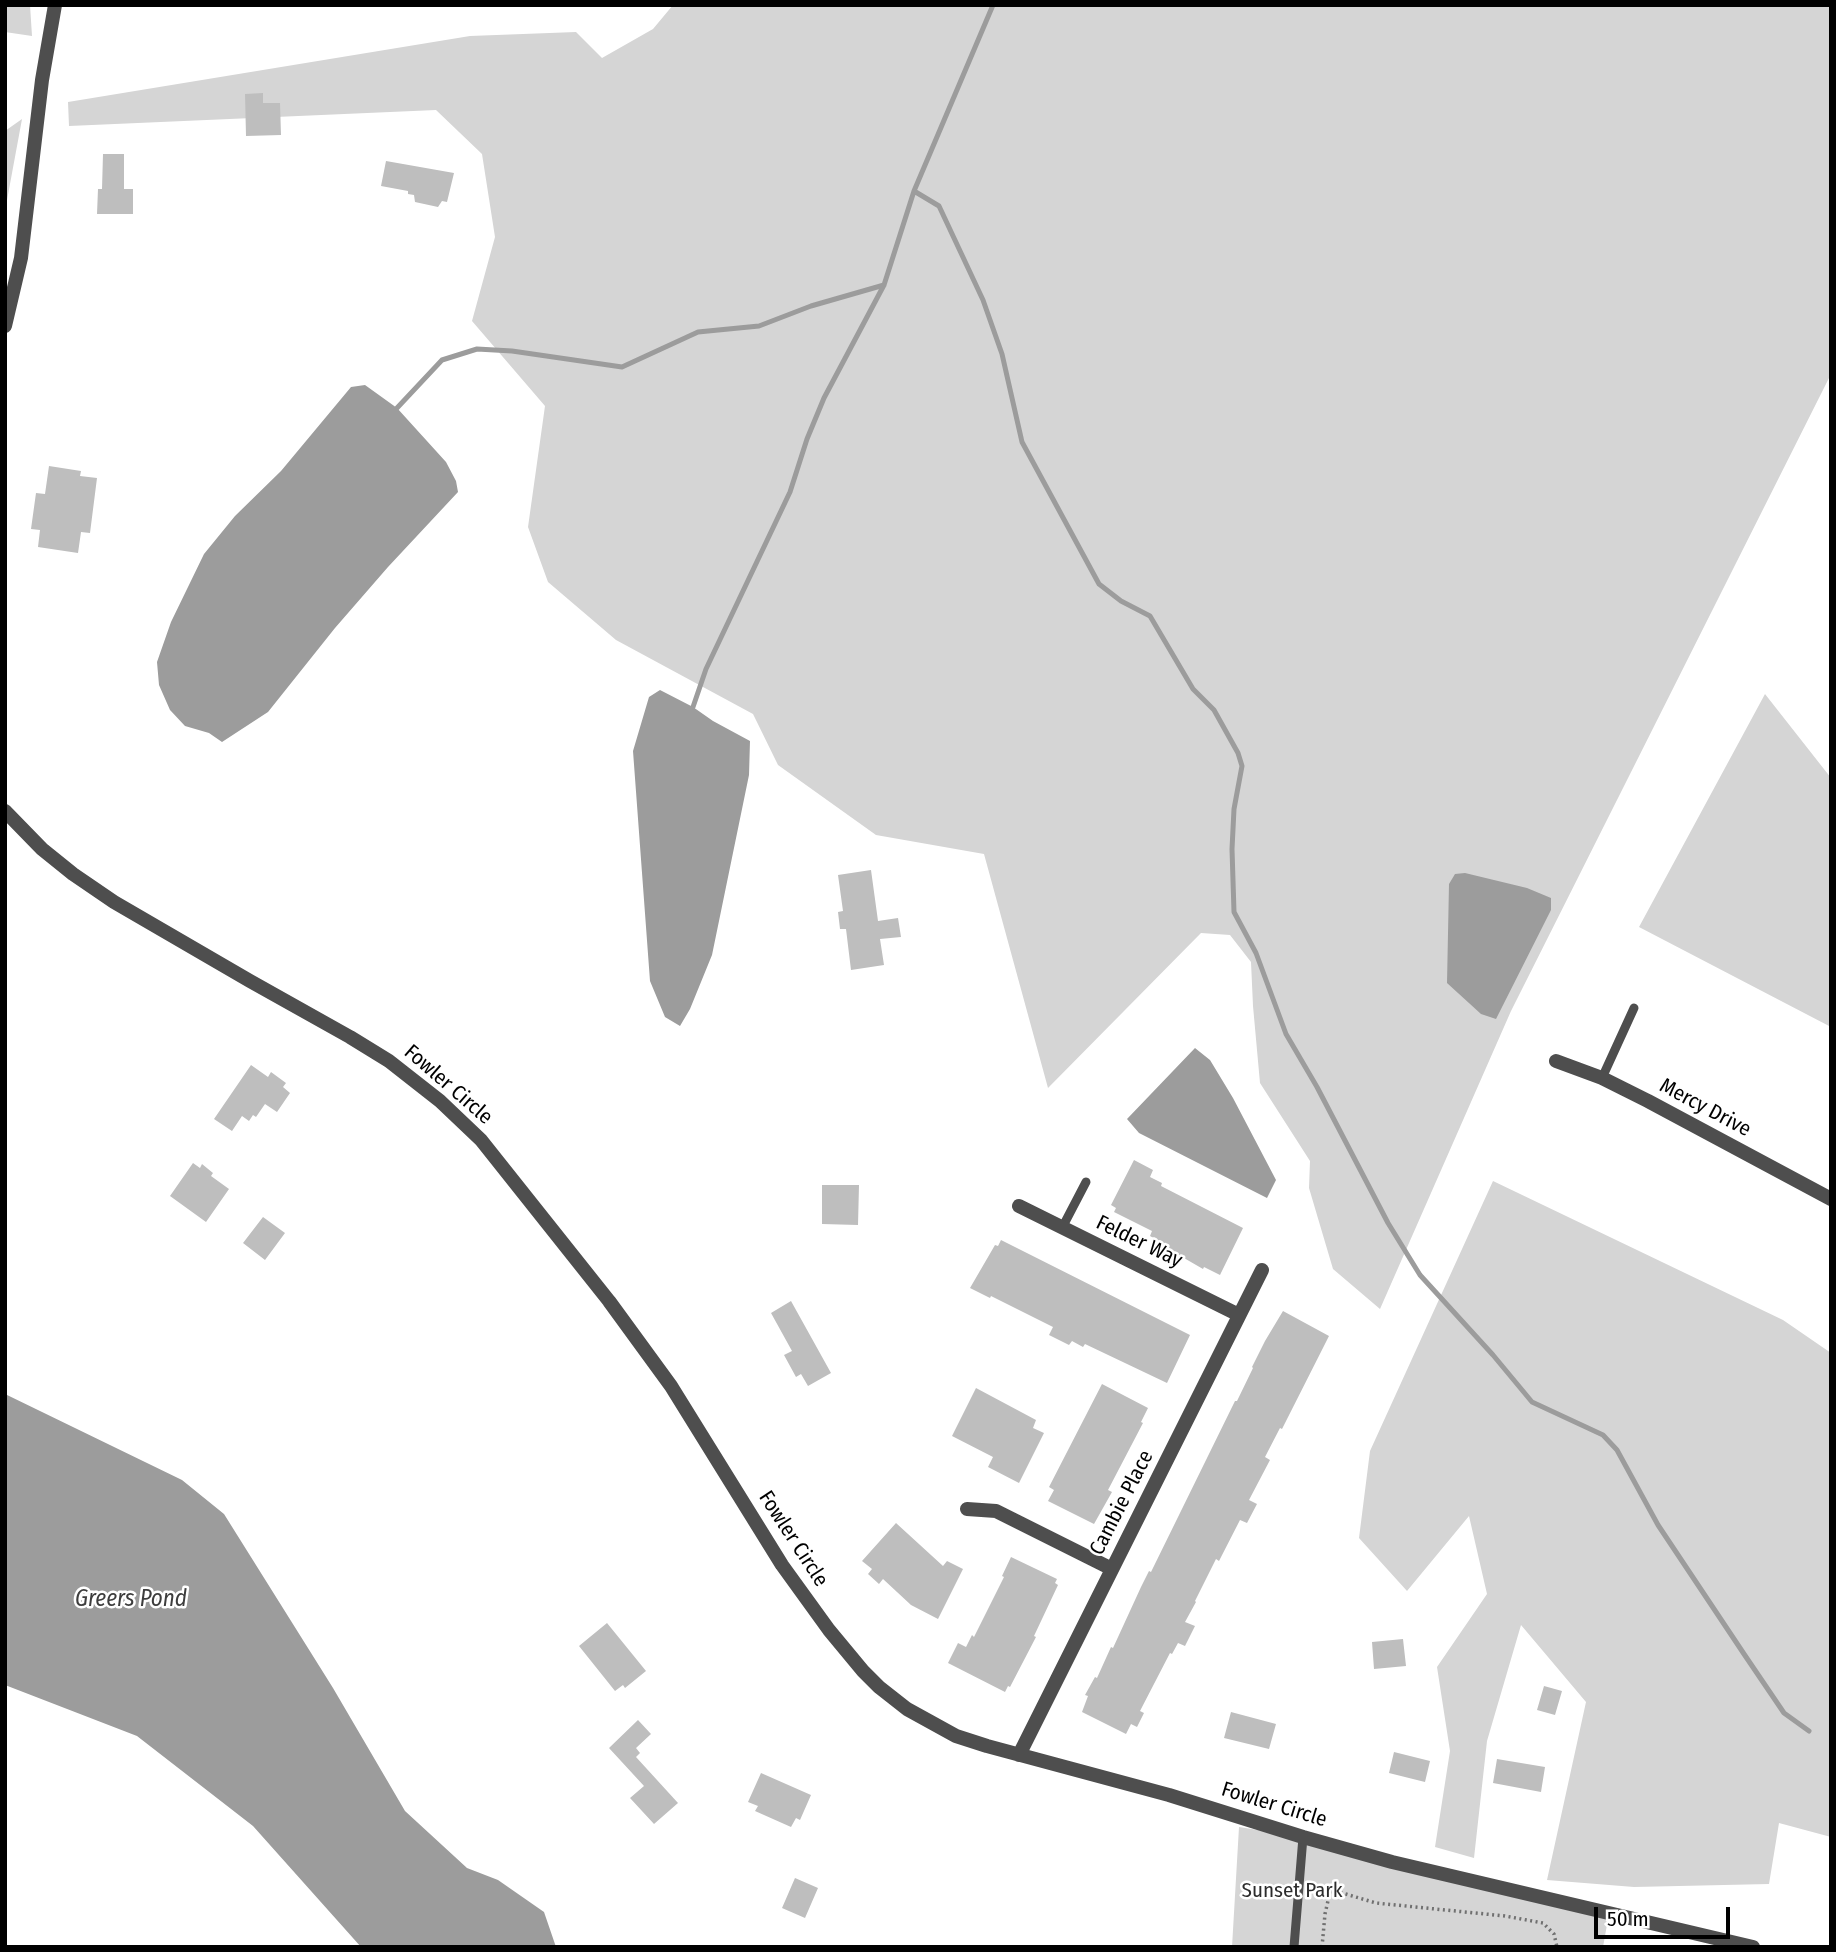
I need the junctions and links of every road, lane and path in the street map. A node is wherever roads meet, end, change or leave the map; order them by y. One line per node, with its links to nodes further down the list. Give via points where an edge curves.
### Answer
1 (55, 5): 2 (street, via 21,258)
2 (5, 326)
3 (5, 811): 15 (street, Fowler Circle, via 42,849 114,902 350,1037 440,1101 481,1140 609,1301 694,1421 782,1565 863,1671 932,1724)
4 (1634, 1009): 6 (lane)
5 (1556, 1061): 6 (street, Mercy Drive)
6 (1602, 1078): 8 (street, Mercy Drive)
7 (1086, 1182): 10 (lane)
8 (1831, 1199)
9 (1019, 1206): 10 (street, Felder Way)
10 (1062, 1228): 12 (street, Felder Way)
11 (1262, 1270): 12 (street, Cambie Place)
12 (1239, 1315): 14 (street, Cambie Place)
13 (967, 1509): 14 (street, via 996,1511)
14 (1112, 1569): 15 (street, Cambie Place)
15 (1019, 1755): 16 (street, Fowler Circle)
16 (1303, 1837): 17 (street, Fowler Circle); 18 (lane)
17 (1744, 1946)
18 (1294, 1947)
19 (1322, 1947): 20 (path, via 1330,1892 1339,1892 1376,1903 1543,1923 1555,1934)
20 (1557, 1947)

